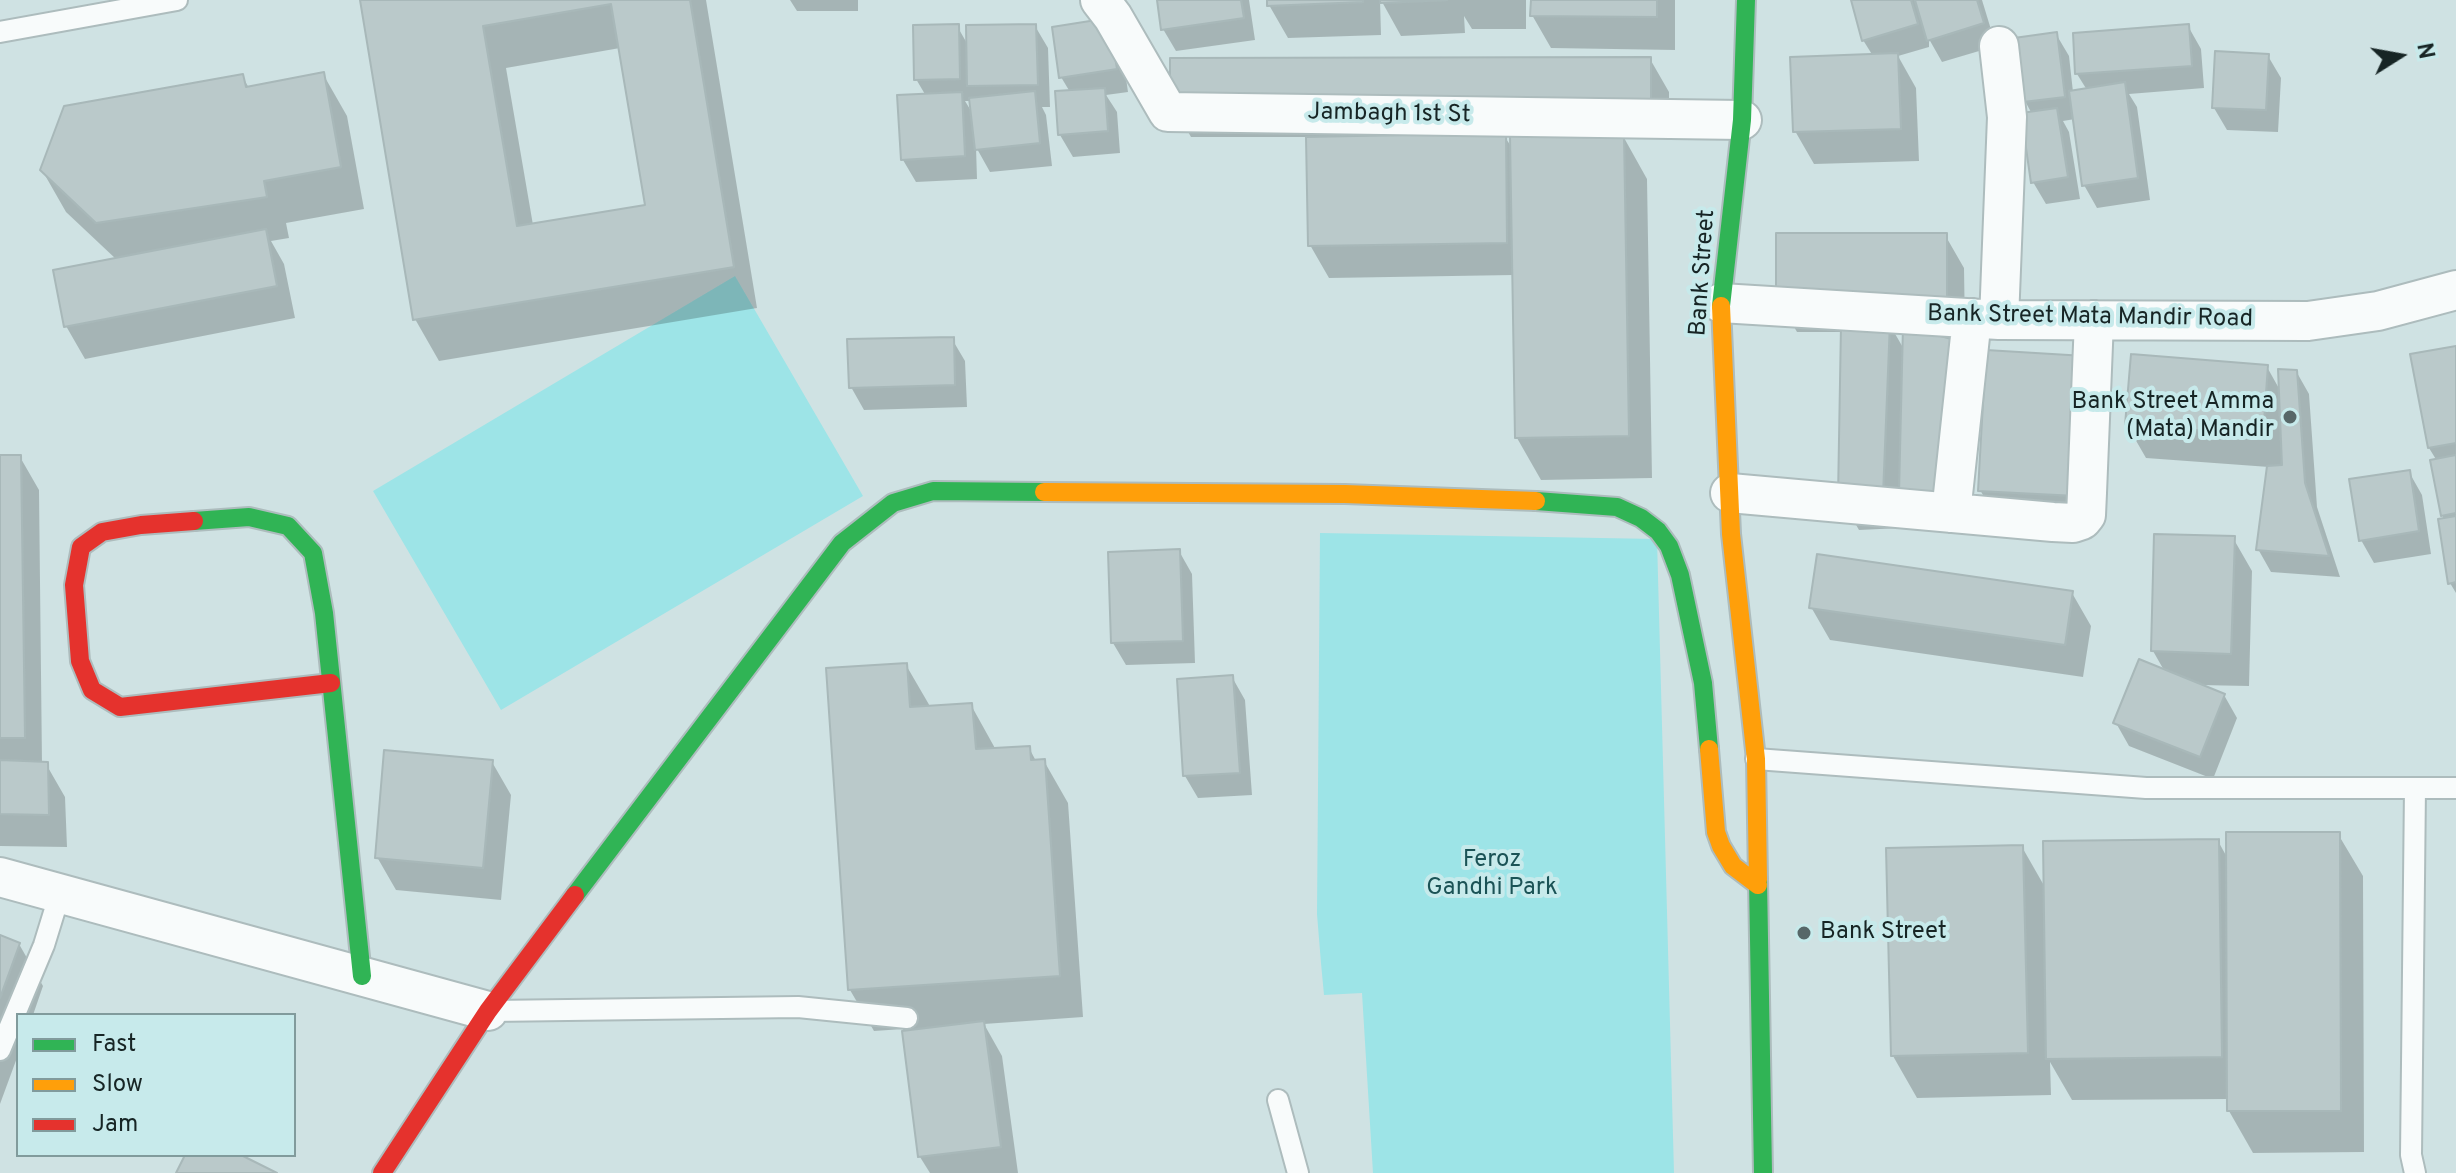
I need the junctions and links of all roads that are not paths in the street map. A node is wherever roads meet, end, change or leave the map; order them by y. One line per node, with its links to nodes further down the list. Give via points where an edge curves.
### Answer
1 (177, 0): 4 (lane)
2 (1100, 0): 6 (street, Jambagh 1st St, via 1168,112)
3 (1746, 0): 6 (street, Bank Street)
4 (0, 32)
5 (1999, 46): 9 (street, via 2007,117)
6 (1742, 120): 8 (street, Bank Street)
7 (2456, 290): 10 (street, Bank Street Mata Mandir Road, via 2378,311 2308,321)
8 (1721, 303): 9 (street, Bank Street Mata Mandir Road); 11 (street, Bank Street)
9 (1985, 319): 10 (street, Bank Street Mata Mandir Road); 12 (street)
10 (2094, 320): 12 (street, via 2086,515 2073,523)
11 (1730, 493): 12 (street); 14 (street, Bank Street)
12 (1951, 513)
13 (331, 683): 13 (street, via 313,553 288,526 249,517 141,525 102,532 81,547 74,585 80,661 92,690 120,707); 20 (street)
14 (1756, 759): 15 (lane, via 2146,788); 18 (street, Bank Street)
15 (2415, 788): 16 (lane); 28 (lane)
16 (2456, 788)
17 (0, 877): 19 (street)
18 (1758, 885): 21 (street, via 1733,866 1716,832 1703,683 1680,575 1658,531 1629,512 1588,505 1360,494 933,491 893,503 842,543); 27 (street, Bank Street)
19 (60, 893): 20 (street); 23 (lane)
20 (362, 976): 21 (street)
21 (488, 1011): 22 (lane, via 798,1007); 25 (street)
22 (907, 1018)
23 (0, 1050)
24 (1278, 1100): 26 (lane)
25 (382, 1173)
26 (1298, 1173)
27 (1763, 1173)
28 (2415, 1173)

